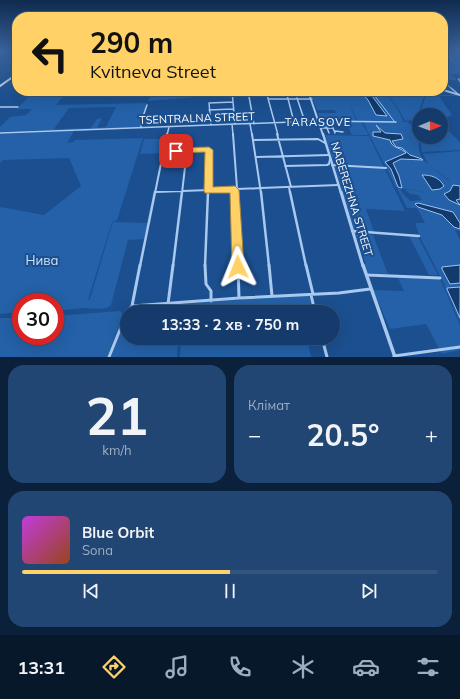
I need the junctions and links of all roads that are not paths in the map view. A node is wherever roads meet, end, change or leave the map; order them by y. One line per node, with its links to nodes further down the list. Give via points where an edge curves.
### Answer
1 (12, 77): 4 (main road)
2 (459, 79): 3 (street)
3 (460, 82)
4 (1, 85)
5 (448, 85): 7 (street)
6 (448, 91): 7 (street)
7 (460, 95)
8 (232, 96): 17 (street)
9 (249, 96): 32 (street)
10 (267, 96): 14 (street)
11 (287, 96): 15 (street)
12 (310, 96): 16 (street, NABEREZHNA STREET)
13 (297, 98): 15 (street); 16 (street); 25 (street)
14 (268, 99): 15 (street); 27 (street)
15 (287, 99): 24 (street)
16 (312, 99): 23 (street, NABEREZHNA STREET)
17 (233, 102): 21 (street); 22 (street, via 209,103)
18 (147, 105): 35 (street)
19 (0, 107): 20 (street)
20 (18, 107)
21 (234, 109): 22 (street); 30 (street)
22 (209, 110): 33 (street)
23 (319, 121): 25 (street, TSENTRALNA STREET); 26 (street, TSENTRALNA STREET); 36 (street, NABEREZHNA STREET)
24 (294, 122): 25 (street, TSENTRALNA STREET); 27 (street, TSENTRALNA STREET)
25 (305, 122)
26 (396, 122)
27 (274, 123): 32 (street, TSENTRALNA STREET); 42 (street)
28 (325, 123): 37 (street)
29 (331, 123): 38 (street)
30 (234, 124): 31 (street, TSENTRALNA STREET); 33 (street, TSENTRALNA STREET); 57 (street, via 237,188)
31 (250, 124): 32 (street, TSENTRALNA STREET); 43 (street)
32 (254, 124)
33 (210, 125): 34 (street, TSENTRALNA STREET)
34 (169, 127): 35 (street, TSENTRALNA STREET); 46 (street)
35 (141, 128): 40 (street, TSENTRALNA STREET)
36 (322, 128): 37 (street); 44 (street, NABEREZHNA STREET)
37 (327, 128): 38 (street); 41 (street)
38 (333, 128): 39 (street, via 335,132)
39 (343, 132)
40 (0, 133)
41 (329, 133)
42 (278, 139): 43 (street); 44 (street, via 318,139); 49 (street)
43 (253, 140): 48 (street)
44 (326, 143): 47 (street, NABEREZHNA STREET)
45 (187, 150): 46 (street); 58 (street); 59 (street, via 209,150)
46 (164, 151): 60 (street)
47 (329, 155): 49 (street); 50 (street, NABEREZHNA STREET)
48 (256, 157): 49 (street); 56 (street)
49 (282, 157): 52 (street)
50 (330, 159): 51 (street, NABEREZHNA STREET); 52 (street, via 327,165)
51 (332, 165): 53 (street); 54 (street, NABEREZHNA STREET)
52 (285, 166): 55 (street)
53 (386, 168)
54 (338, 185): 55 (street); 61 (street, NABEREZHNA STREET)
55 (290, 187): 56 (street); 66 (street, via 292,207)
56 (260, 188): 57 (street); 67 (street)
57 (235, 190): 59 (street); 68 (street)
58 (182, 191): 59 (street); 60 (street); 70 (street)
59 (208, 191): 69 (street, via 205,269 206,284 211,291)
60 (156, 192): 71 (street)
61 (352, 231): 62 (street); 63 (street, NABEREZHNA STREET)
62 (419, 236)
63 (366, 275): 64 (street); 65 (street, NABEREZHNA STREET)
64 (440, 278)
65 (370, 289): 66 (street); 77 (street, NABEREZHNA STREET)
66 (312, 294): 67 (street); 73 (street)
67 (272, 296): 68 (street)
68 (239, 298): 69 (street)
69 (212, 301): 70 (street)
70 (168, 304): 72 (street)
71 (132, 305)
72 (150, 305)
73 (314, 305)
74 (120, 330): 78 (street)
75 (324, 345): 79 (street)
76 (460, 347): 77 (street)
77 (395, 356)
78 (109, 357)
79 (327, 357)

